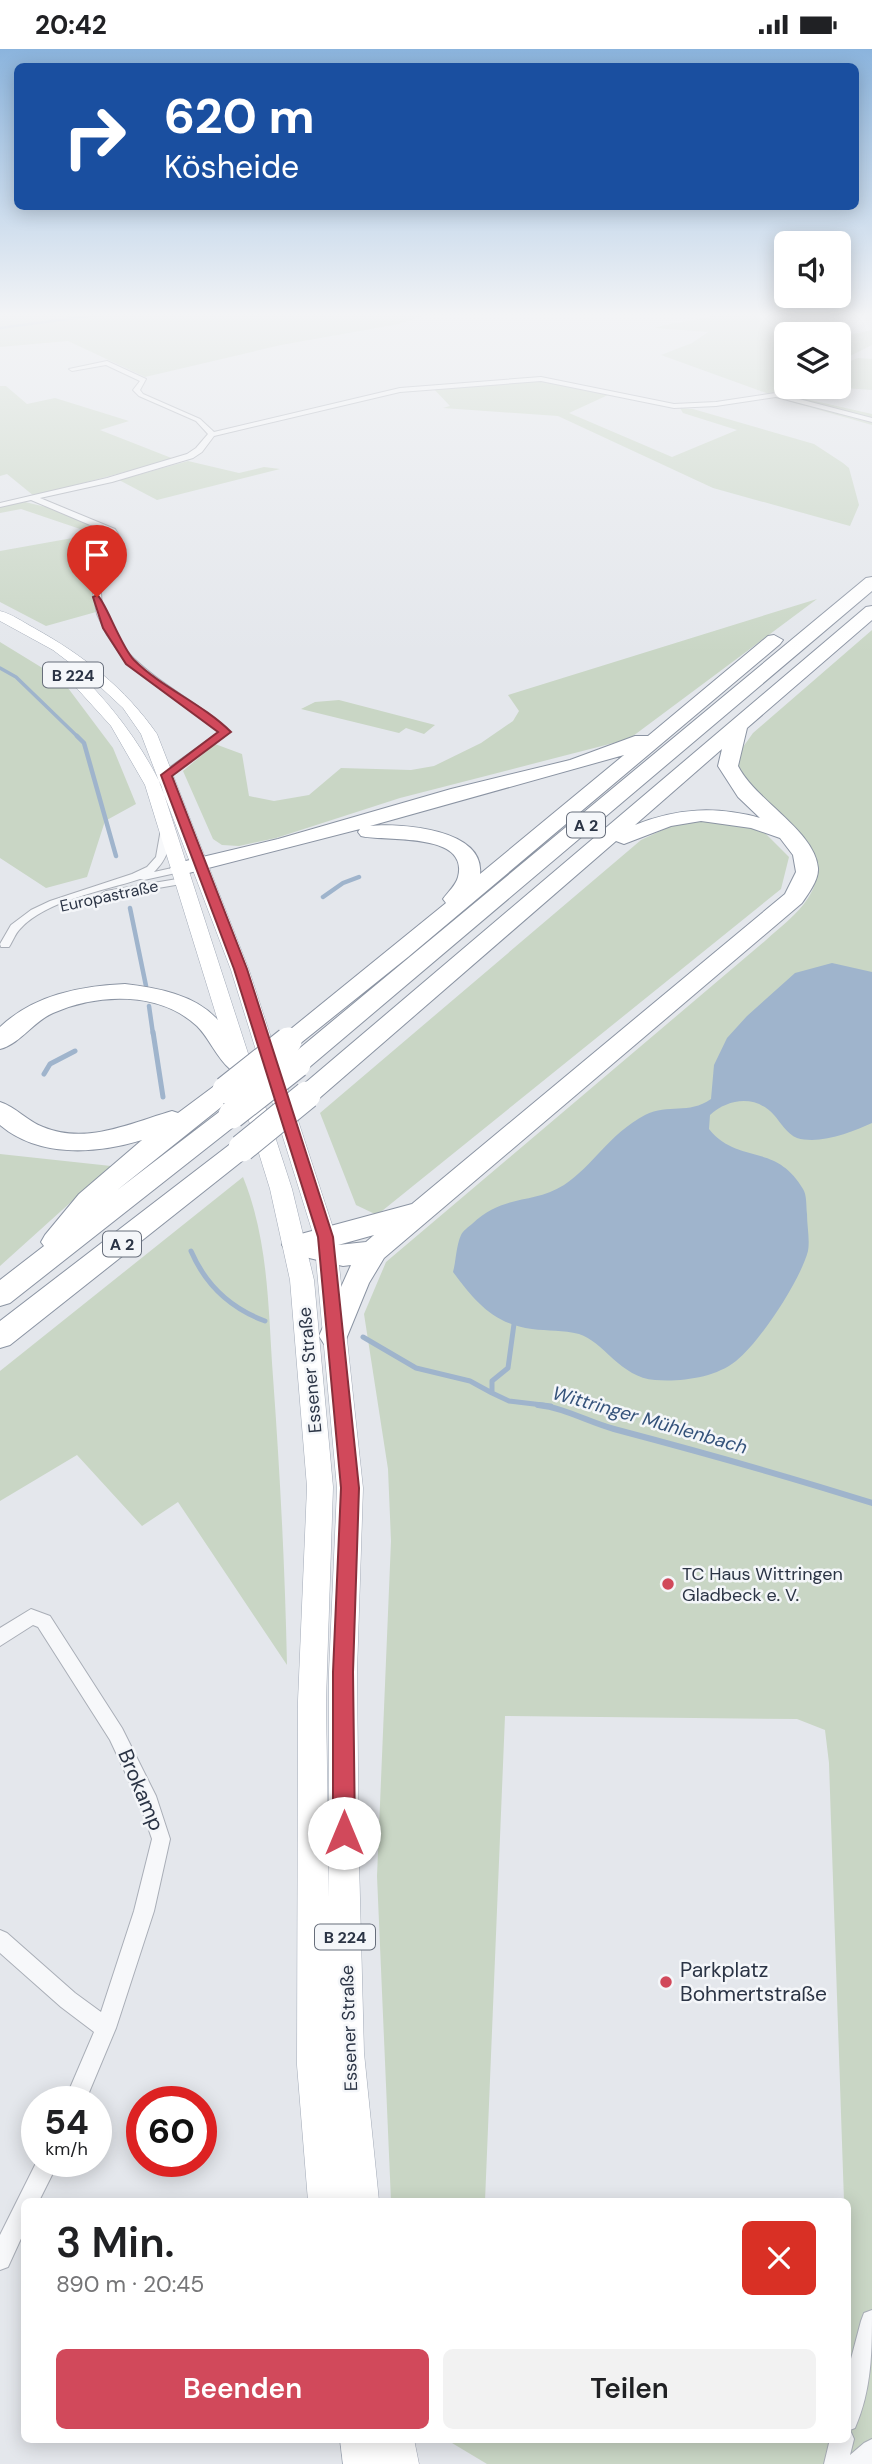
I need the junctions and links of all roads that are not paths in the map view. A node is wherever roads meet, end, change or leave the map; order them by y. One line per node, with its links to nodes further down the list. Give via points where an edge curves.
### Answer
1 (206, 428): 3 (street)
2 (239, 428): 3 (street)
3 (212, 434): 4 (street, via 190,456)
4 (33, 498): 5 (street); 12 (street, via 112,531 116,537 97,597 118,647 225,732)
5 (0, 505)
6 (872, 581): 10 (highway, via 789,627); 21 (highway, A 2)
7 (872, 611): 11 (highway, A 2)
8 (0, 615): 12 (main road, Essener Straße / B 224, via 58,647 128,705 149,734)
9 (0, 627): 13 (main road, Essener Straße / B 224, via 66,669 108,710 144,766)
10 (675, 722): 16 (highway, via 596,758 456,793); 19 (highway)
11 (738, 725): 14 (highway, via 729,754 731,774 745,795); 15 (highway, A 2)
12 (166, 775): 16 (main road, Essener Straße / B 224)
13 (167, 825): 16 (main road, Essener Straße / B 224); 17 (street, Europastraße, via 161,859 148,872)
14 (787, 835): 15 (highway, via 738,817 695,814 651,825); 25 (highway, via 803,855 807,869 794,898)
15 (587, 857): 31 (highway, A 2, bridge, via 307,1095)
16 (193, 873): 17 (street, Europastraße); 18 (street, Europastraße, via 61,904 39,914); 19 (highway, via 381,829 436,836 466,857 469,880 402,944); 22 (main road, Essener Straße / B 224); 27 (main road, Essener Straße / B 224, via 240,969)
17 (129, 880): 18 (street, Europastraße, via 39,908 18,924)
18 (2, 948)
19 (400, 952): 21 (highway)
20 (0, 1041): 22 (highway, via 22,1021 61,1002 86,995 137,993 170,1000 202,1017 227,1055)
21 (293, 1052): 23 (highway, A 2, bridge)
22 (239, 1063): 26 (main road, Essener Straße / B 224)
23 (229, 1103): 24 (highway, via 115,1140 71,1141 37,1135 12,1123); 29 (highway, A 2)
24 (0, 1111)
25 (424, 1207): 27 (highway); 28 (highway)
26 (296, 1245): 27 (highway); 38 (main road, Essener Straße / B 224, via 320,1487 312,1701 314,2066)
27 (326, 1246): 28 (highway, via 358,1255); 30 (main road, Essener Straße / B 224)
28 (374, 1251): 30 (highway, via 355,1282)
29 (0, 1295)
30 (334, 1336): 39 (main road, Essener Straße / B 224, via 350,1488 343,1672 347,2053)
31 (0, 1337)
32 (0, 1637): 34 (street, Brokamp, via 31,1617 44,1621 116,1734 162,1839)
33 (0, 1940): 34 (street)
34 (106, 2028): 35 (street, Brokamp)
35 (81, 2086)
36 (40, 2177): 37 (street)
37 (30, 2198)
38 (326, 2198)
39 (361, 2198)
40 (21, 2215): 41 (street)
41 (0, 2259)
42 (872, 2321): 43 (street)
43 (851, 2404)
44 (360, 2443): 48 (main road)
45 (395, 2443): 49 (main road)
46 (841, 2443): 50 (street)
47 (872, 2451): 51 (street)
48 (363, 2464)
49 (399, 2464)
50 (836, 2464)
51 (858, 2464)

